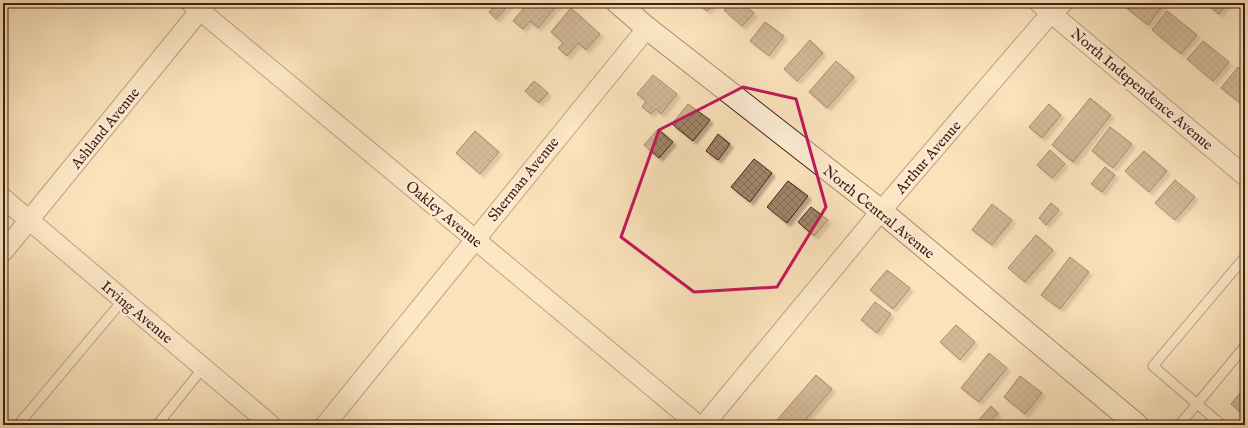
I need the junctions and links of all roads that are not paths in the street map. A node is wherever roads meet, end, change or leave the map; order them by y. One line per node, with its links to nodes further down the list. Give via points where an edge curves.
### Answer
1 (623, 5): 4 (main road, North Central Avenue)
2 (199, 6): 8 (street, Ashland Avenue); 9 (street, Oakley Avenue)
3 (1051, 6): 5 (street, North Independence Avenue); 7 (street, Arthur Avenue)
4 (647, 28): 7 (main road, North Central Avenue); 9 (street, Sherman Avenue)
5 (1245, 176)
6 (3, 198): 8 (street, Irving Avenue)
7 (881, 211): 21 (street, Arthur Avenue); 22 (main road, North Central Avenue)
8 (29, 221): 10 (street, Ashland Avenue); 12 (street, Irving Avenue)
9 (474, 240): 19 (street, Sherman Avenue); 20 (street, Oakley Avenue)
10 (3, 252)
11 (1245, 257): 15 (lane, via 1153,366)
12 (123, 300): 14 (street, Irving Avenue); 16 (lane)
13 (1245, 346): 15 (lane)
14 (203, 368): 17 (lane); 18 (street, Irving Avenue)
15 (1197, 404): 23 (lane); 24 (lane)
16 (18, 425)
17 (157, 425)
18 (271, 425)
19 (325, 425)
20 (698, 425)
21 (704, 425)
22 (1137, 425)
23 (1179, 425)
24 (1222, 425)

